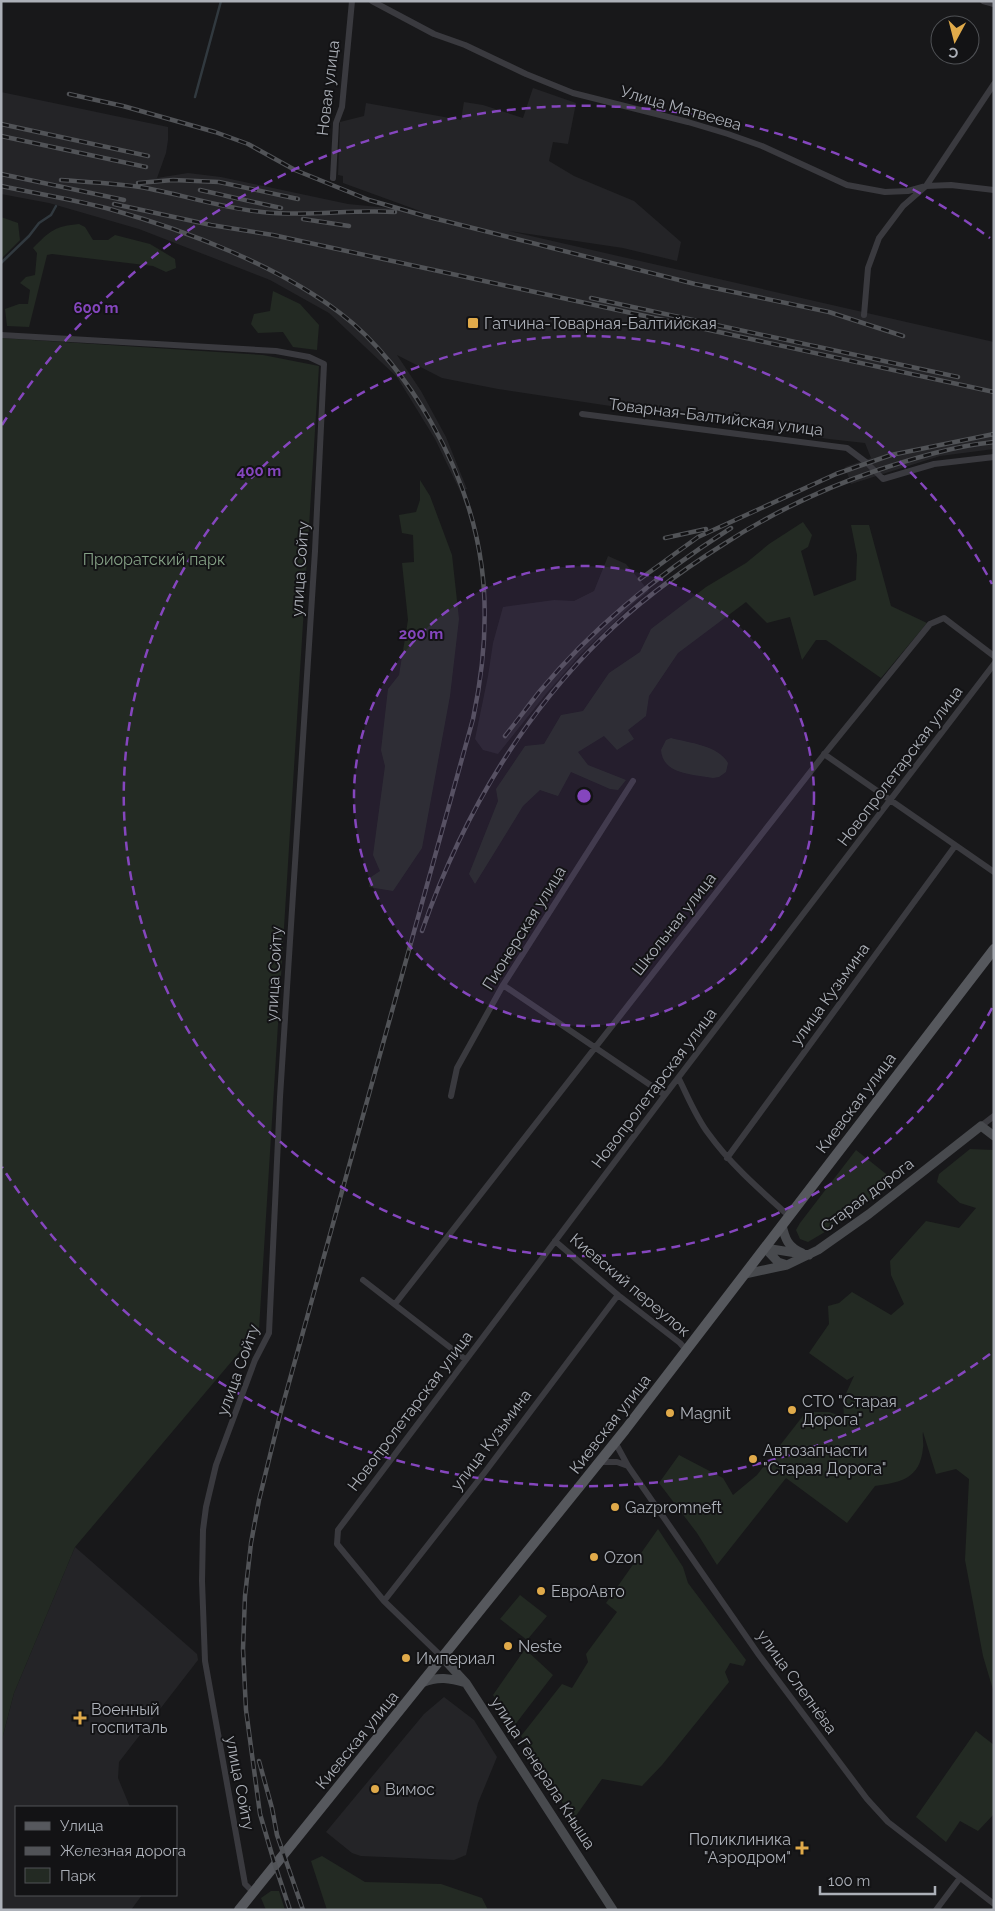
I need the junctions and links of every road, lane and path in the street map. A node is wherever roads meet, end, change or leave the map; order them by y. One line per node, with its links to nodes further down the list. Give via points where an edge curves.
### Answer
1 (352, 1): 6 (street, Новая улица, via 342,107 336,123)
2 (372, 1): 7 (street, Улица Матвеева, via 434,34 573,94 728,134 847,185 885,192)
3 (983, 1): 4 (street)
4 (994, 4)
5 (994, 84): 7 (street)
6 (333, 178)
7 (926, 186): 8 (street, Улица Матвеева); 9 (street, via 903,206 879,238 868,268)
8 (994, 190)
9 (864, 315)
10 (1, 335): 50 (street, улица Сойту, via 276,351 309,357 324,364 316,551 280,1097 269,1333 216,1465 203,1530 205,1661 245,1884)
11 (582, 414): 12 (street, Товарная-Балтийская улица, via 847,448 883,479 934,464)
12 (994, 457)
13 (994, 656): 15 (street, Школьная улица, via 944,618 930,624)
14 (994, 664): 17 (street, Новопролетарская улица)
15 (824, 754): 17 (street); 22 (street, Школьная улица)
16 (633, 781): 21 (street, Пионерская улица)
17 (891, 801): 18 (street); 23 (street, Новопролетарская улица)
18 (955, 846): 19 (street); 29 (street, улица Кузьмина)
19 (994, 872)
20 (994, 949): 30 (main road, Киевская улица)
21 (503, 985): 22 (street); 24 (street, Пионерская улица, via 457,1068)
22 (596, 1048): 25 (street); 39 (street, Школьная улица)
23 (678, 1079): 25 (street, Новопролетарская улица); 29 (street, via 707,1131)
24 (451, 1096)
25 (665, 1096): 32 (street, Новопролетарская улица)
26 (994, 1116): 27 (street, Старая дорога)
27 (981, 1126): 28 (street); 34 (street, Старая дорога, via 856,1224)
28 (994, 1136)
29 (727, 1158): 30 (street)
30 (789, 1216): 31 (main road, Киевская улица)
31 (782, 1225): 33 (main road, Киевская улица); 34 (street, via 786,1242 793,1249)
32 (555, 1241): 38 (street, Киевский переулок); 41 (street, Новопролетарская улица)
33 (765, 1248): 34 (street); 35 (street, via 778,1262); 36 (main road, Киевская улица)
34 (809, 1255): 35 (street, Старая дорога)
35 (787, 1265): 36 (street, Старая дорога)
36 (746, 1274): 40 (main road, Киевская улица)
37 (363, 1280): 39 (street)
38 (618, 1295): 40 (street, Киевский переулок); 45 (street, улица Кузьмина)
39 (395, 1304): 41 (street)
40 (686, 1350): 42 (main road, Киевская улица)
41 (465, 1359): 45 (street, Новопролетарская улица, via 338,1530 337,1544)
42 (615, 1442): 43 (main road, Киевская улица); 44 (street, улица Слепнёва)
43 (599, 1462): 44 (street); 46 (main road, Киевская улица)
44 (628, 1466): 49 (street, улица Слепнёва, via 760,1655 867,1798 888,1822)
45 (384, 1601): 46 (street)
46 (442, 1657): 47 (main road, Киевская улица); 48 (street, улица Генерала Кныша)
47 (422, 1683): 48 (street, via 439,1678); 50 (main road, Киевская улица)
48 (466, 1683): 53 (street, улица Генерала Кныша)
49 (960, 1878): 51 (street, улица Слепнёва); 54 (street)
50 (253, 1892): 52 (main road, Киевская улица)
51 (994, 1904)
52 (239, 1910)
53 (613, 1910)
54 (936, 1910)

